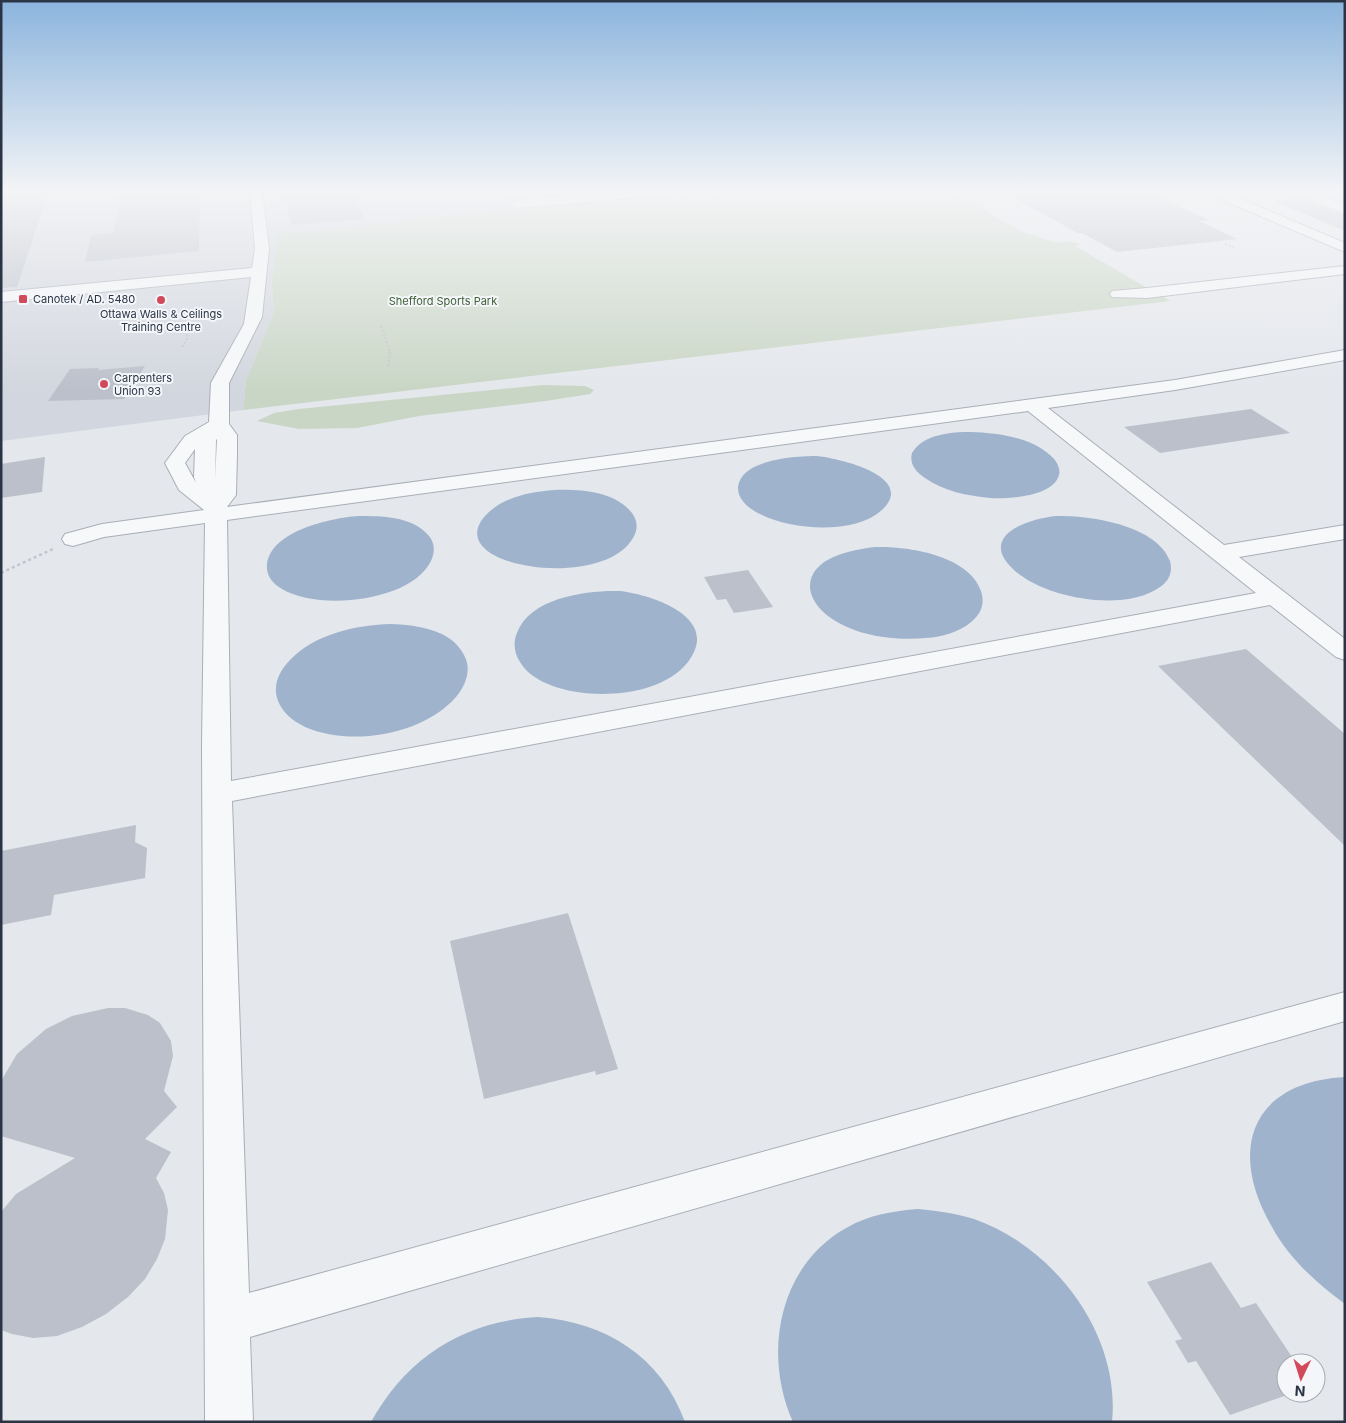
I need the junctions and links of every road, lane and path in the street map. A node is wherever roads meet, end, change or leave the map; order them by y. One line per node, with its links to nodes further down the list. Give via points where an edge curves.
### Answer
1 (261, 257): 3 (street)
2 (1345, 270): 4 (street)
3 (259, 272): 5 (street); 12 (street, via 252,324 220,383 219,425 206,439 204,478)
4 (1118, 294)
5 (1, 297)
6 (187, 314): 8 (path, via 187,339)
7 (381, 326): 10 (path, via 390,352)
8 (182, 347)
9 (1345, 355): 11 (street, via 1175,385)
10 (388, 368)
11 (1031, 404): 12 (street); 15 (street)
12 (216, 511): 14 (street); 19 (street)
13 (1345, 532): 15 (street)
14 (73, 539): 16 (path)
15 (1219, 553): 17 (street)
16 (1, 573)
17 (1274, 597): 18 (street); 19 (street)
18 (1345, 652)
19 (217, 794): 21 (street)
20 (1345, 1006): 21 (street)
21 (227, 1321): 22 (street)
22 (229, 1422)

